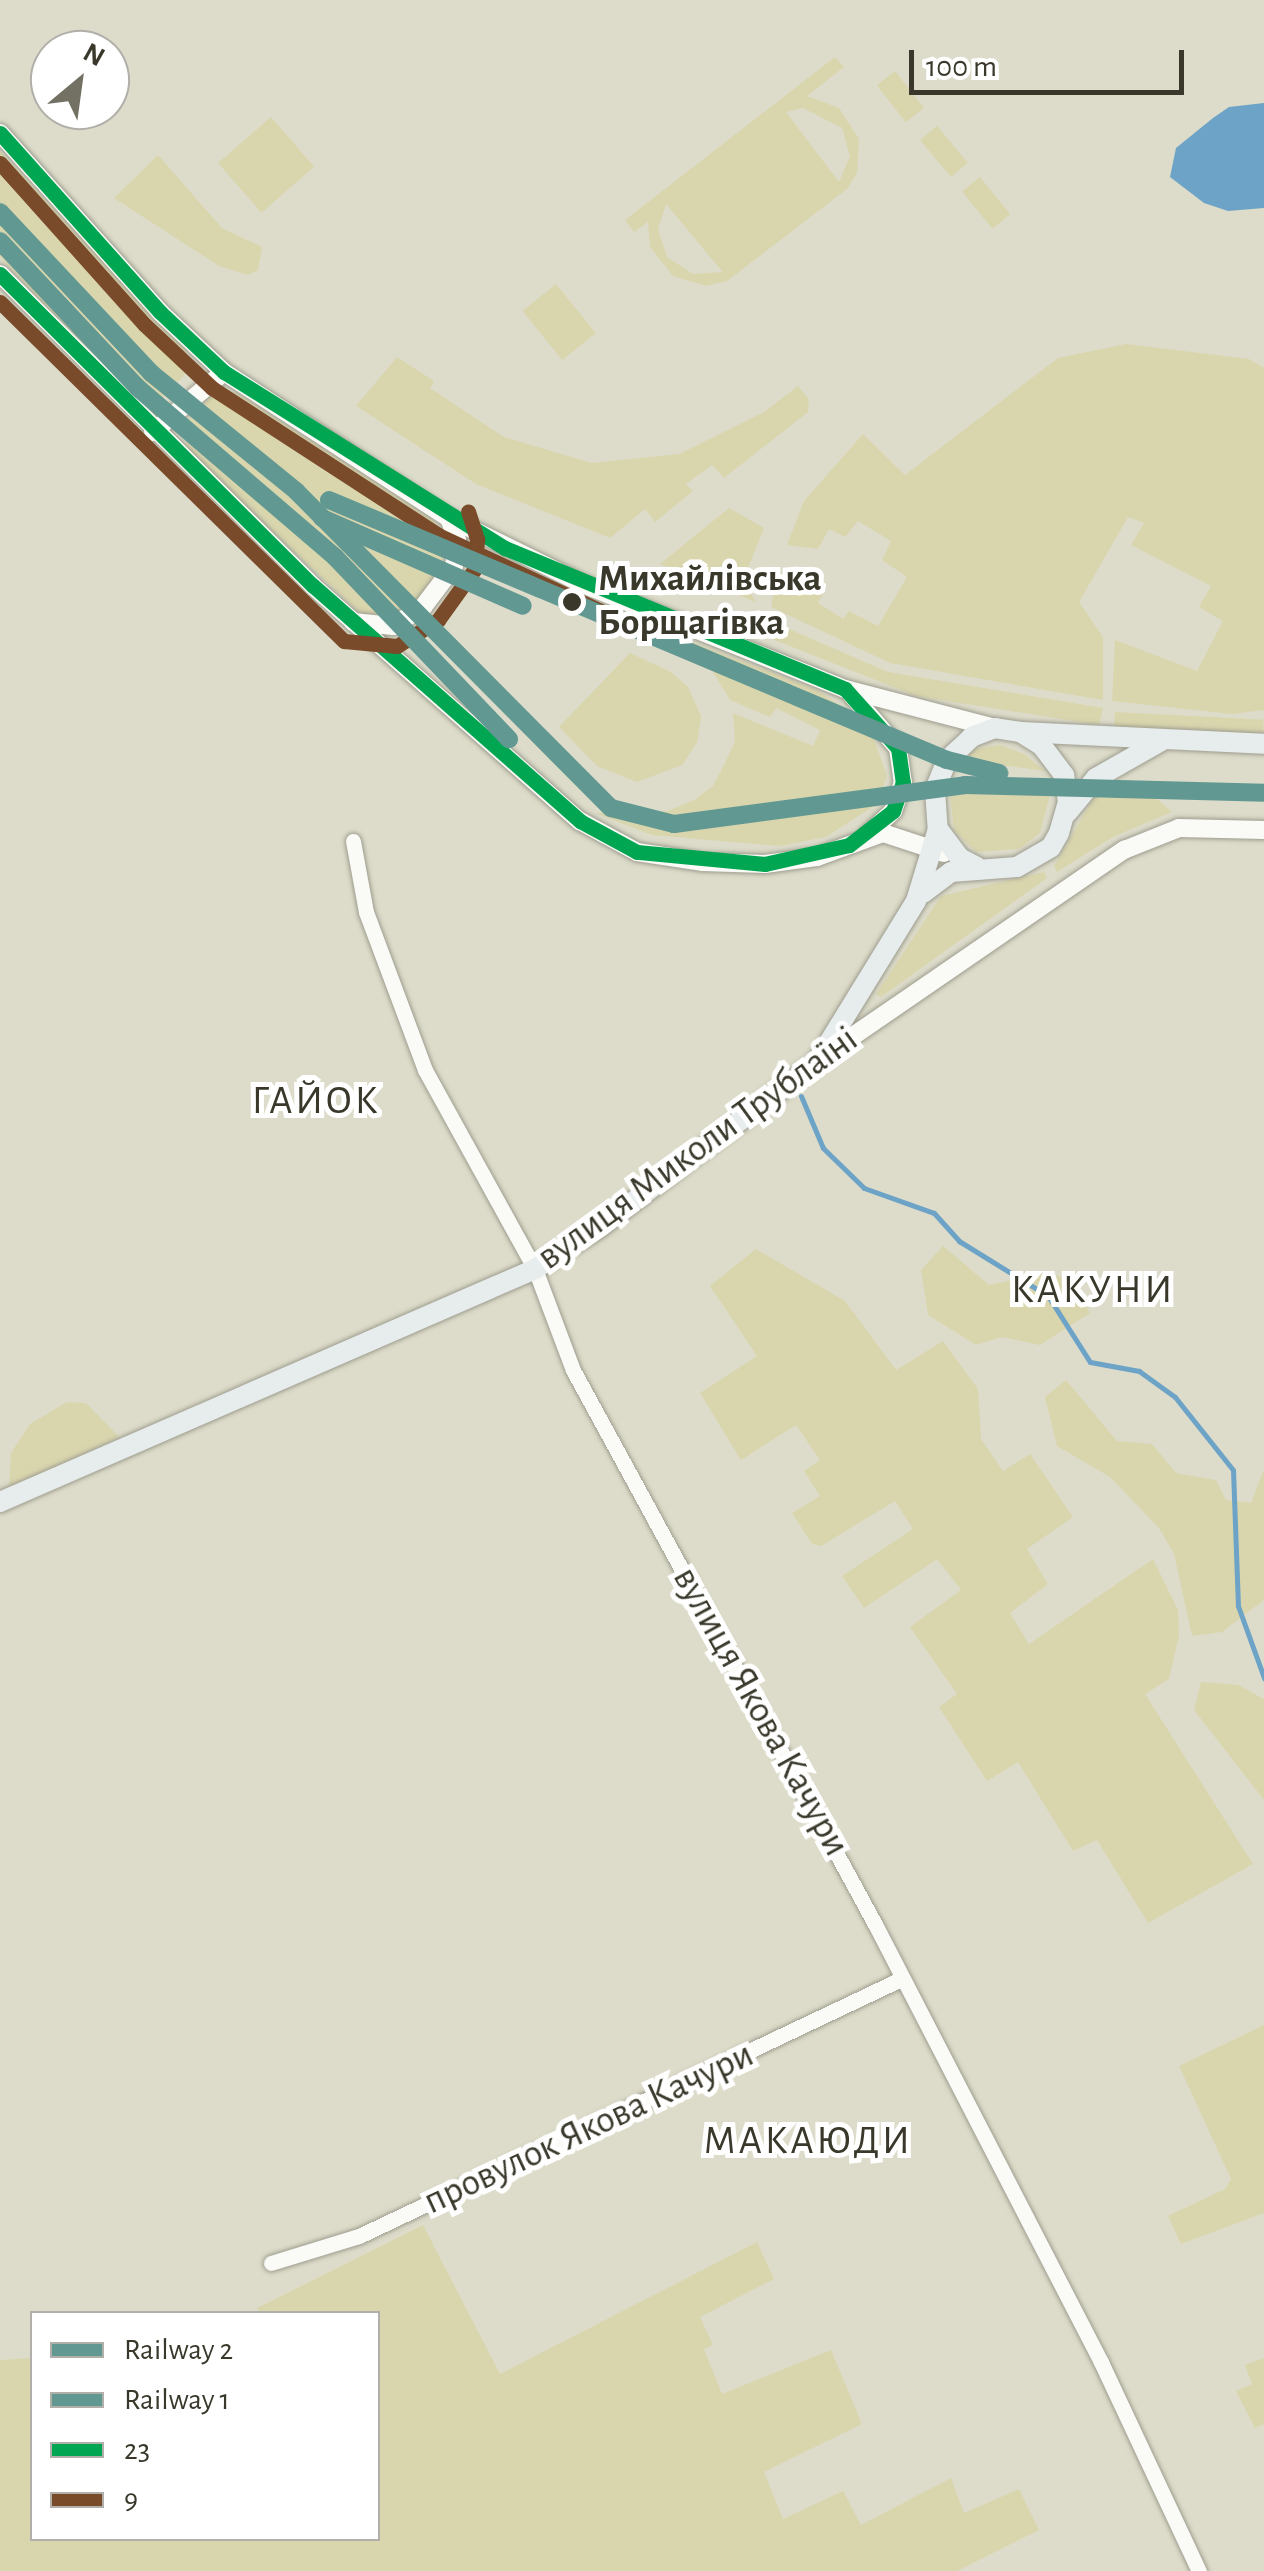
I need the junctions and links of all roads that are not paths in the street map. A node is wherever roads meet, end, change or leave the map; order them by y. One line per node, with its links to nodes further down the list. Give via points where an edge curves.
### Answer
1 (0, 133): 3 (street, via 160,312)
2 (0, 274): 4 (street)
3 (224, 372): 4 (street); 5 (street)
4 (154, 432): 6 (street)
5 (449, 518): 6 (street, via 457,540 454,566 423,607 394,626); 7 (street, via 585,585)
6 (352, 622): 14 (street, via 546,796 637,852 765,864 818,857)
7 (845, 689): 8 (street); 14 (street, via 898,748 904,782 893,811)
8 (995, 728): 9 (main road); 15 (main road, via 972,736 947,760 932,802)
9 (1020, 732): 10 (main road); 12 (main road, via 1041,745 1064,776)
10 (1172, 736): 11 (main road); 12 (main road, via 1096,778)
11 (1264, 744)
12 (1066, 815): 17 (main road, via 1050,846 1018,867)
13 (1264, 830): 19 (street, вулиця Миколи Трублаїні, via 1179,828 1124,850)
14 (866, 836): 15 (street)
15 (936, 840): 17 (main road); 18 (main road)
16 (354, 841): 20 (street, вулиця Якова Качури, via 366,912 425,1070)
17 (969, 863): 18 (main road)
18 (916, 901): 19 (main road)
19 (816, 1062): 20 (main road, вулиця Миколи Трублаїні, via 600,1228)
20 (534, 1269): 21 (main road, вулиця Миколи Трублаїні); 22 (street, вулиця Якова Качури, via 574,1370)
21 (0, 1502)
22 (901, 1979): 23 (street, провулок Якова Качури, via 359,2236); 24 (street, вулиця Якова Качури, via 1101,2362)
23 (270, 2263)
24 (1199, 2571)

